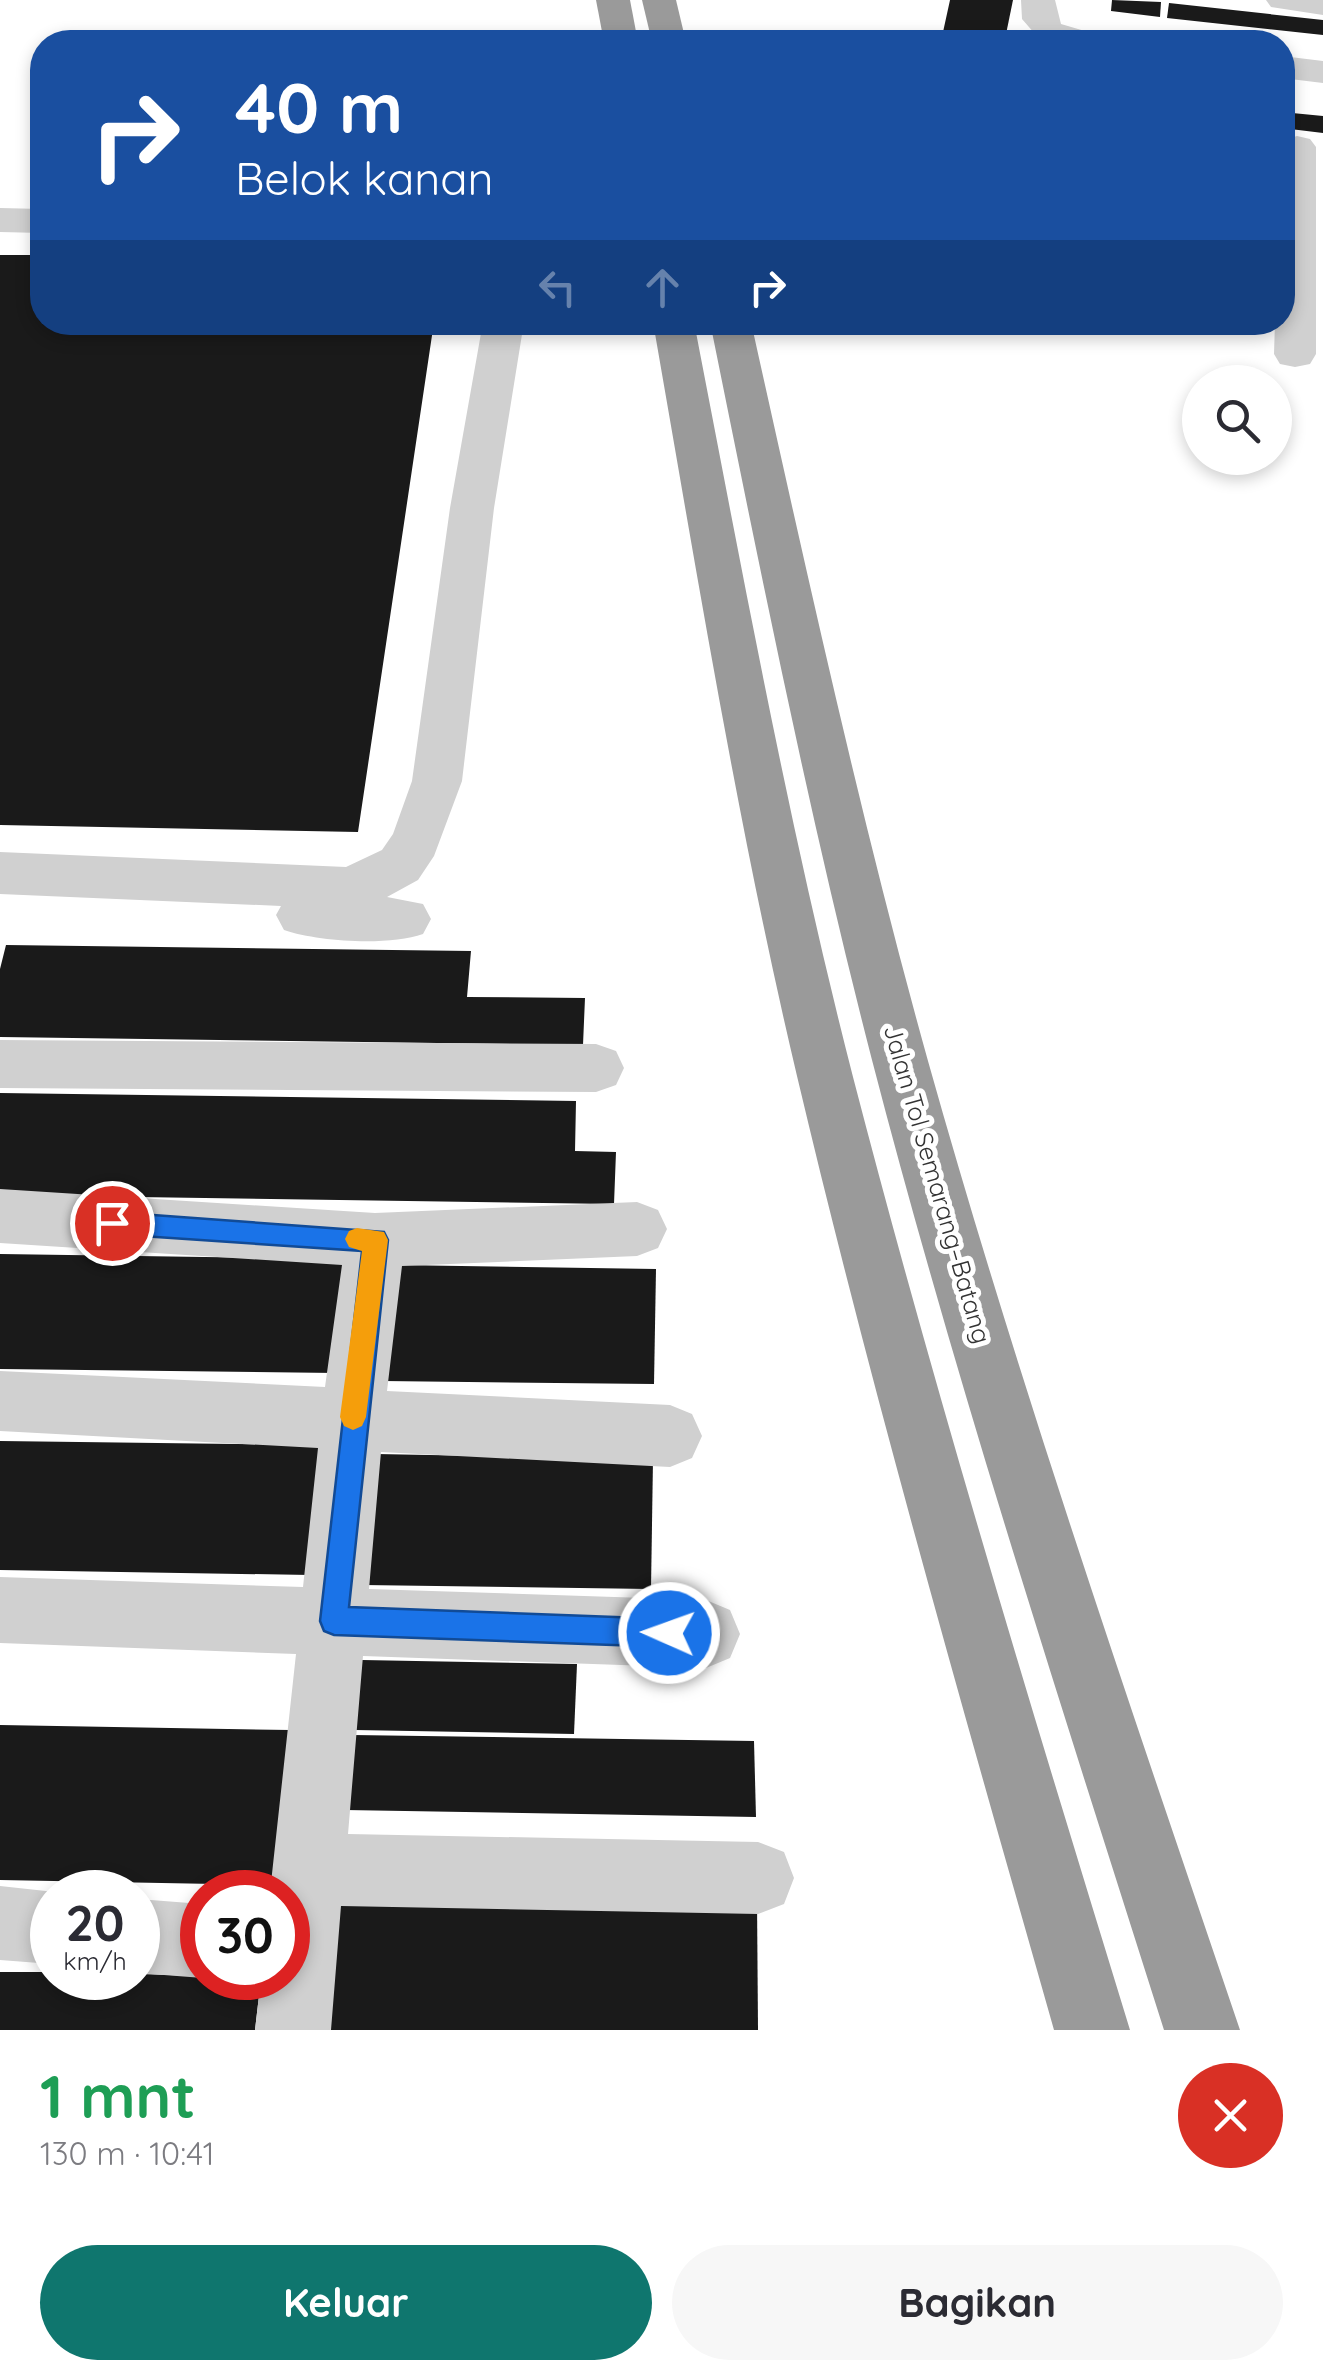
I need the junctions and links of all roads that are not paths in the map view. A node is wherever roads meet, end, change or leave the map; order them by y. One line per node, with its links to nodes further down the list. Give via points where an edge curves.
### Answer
1 (614, 0): 6 (highway)
2 (659, 0): 7 (highway)
3 (1038, 0): 8 (street)
4 (1283, 0): 5 (street)
5 (1323, 5)
6 (619, 30)
7 (666, 30)
8 (1047, 30)
9 (1295, 69): 10 (street)
10 (1323, 72)
11 (1301, 147): 17 (street)
12 (0, 220): 13 (street)
13 (30, 221)
14 (502, 335): 18 (street, via 437,781 416,842 400,865 346,888)
15 (675, 335): 38 (highway, via 736,662 824,1073 948,1544)
16 (733, 335): 39 (highway, Jalan Tol Semarang–Batang, via 900,1060 1034,1515)
17 (1295, 354)
18 (0, 873)
19 (0, 903): 20 (street)
20 (404, 919)
21 (0, 1064): 22 (street)
22 (596, 1068)
23 (0, 1216): 25 (street)
24 (637, 1229): 25 (street)
25 (375, 1240): 27 (street)
26 (0, 1401): 27 (street)
27 (352, 1422): 28 (street); 30 (street)
28 (670, 1436)
29 (0, 1610): 30 (street)
30 (334, 1621): 31 (street); 32 (street)
31 (706, 1634)
32 (309, 1869): 33 (street)
33 (758, 1878)
34 (0, 1923): 35 (street)
35 (30, 1926)
36 (293, 2000): 37 (street)
37 (293, 2030)
38 (1092, 2030)
39 (1202, 2030)

